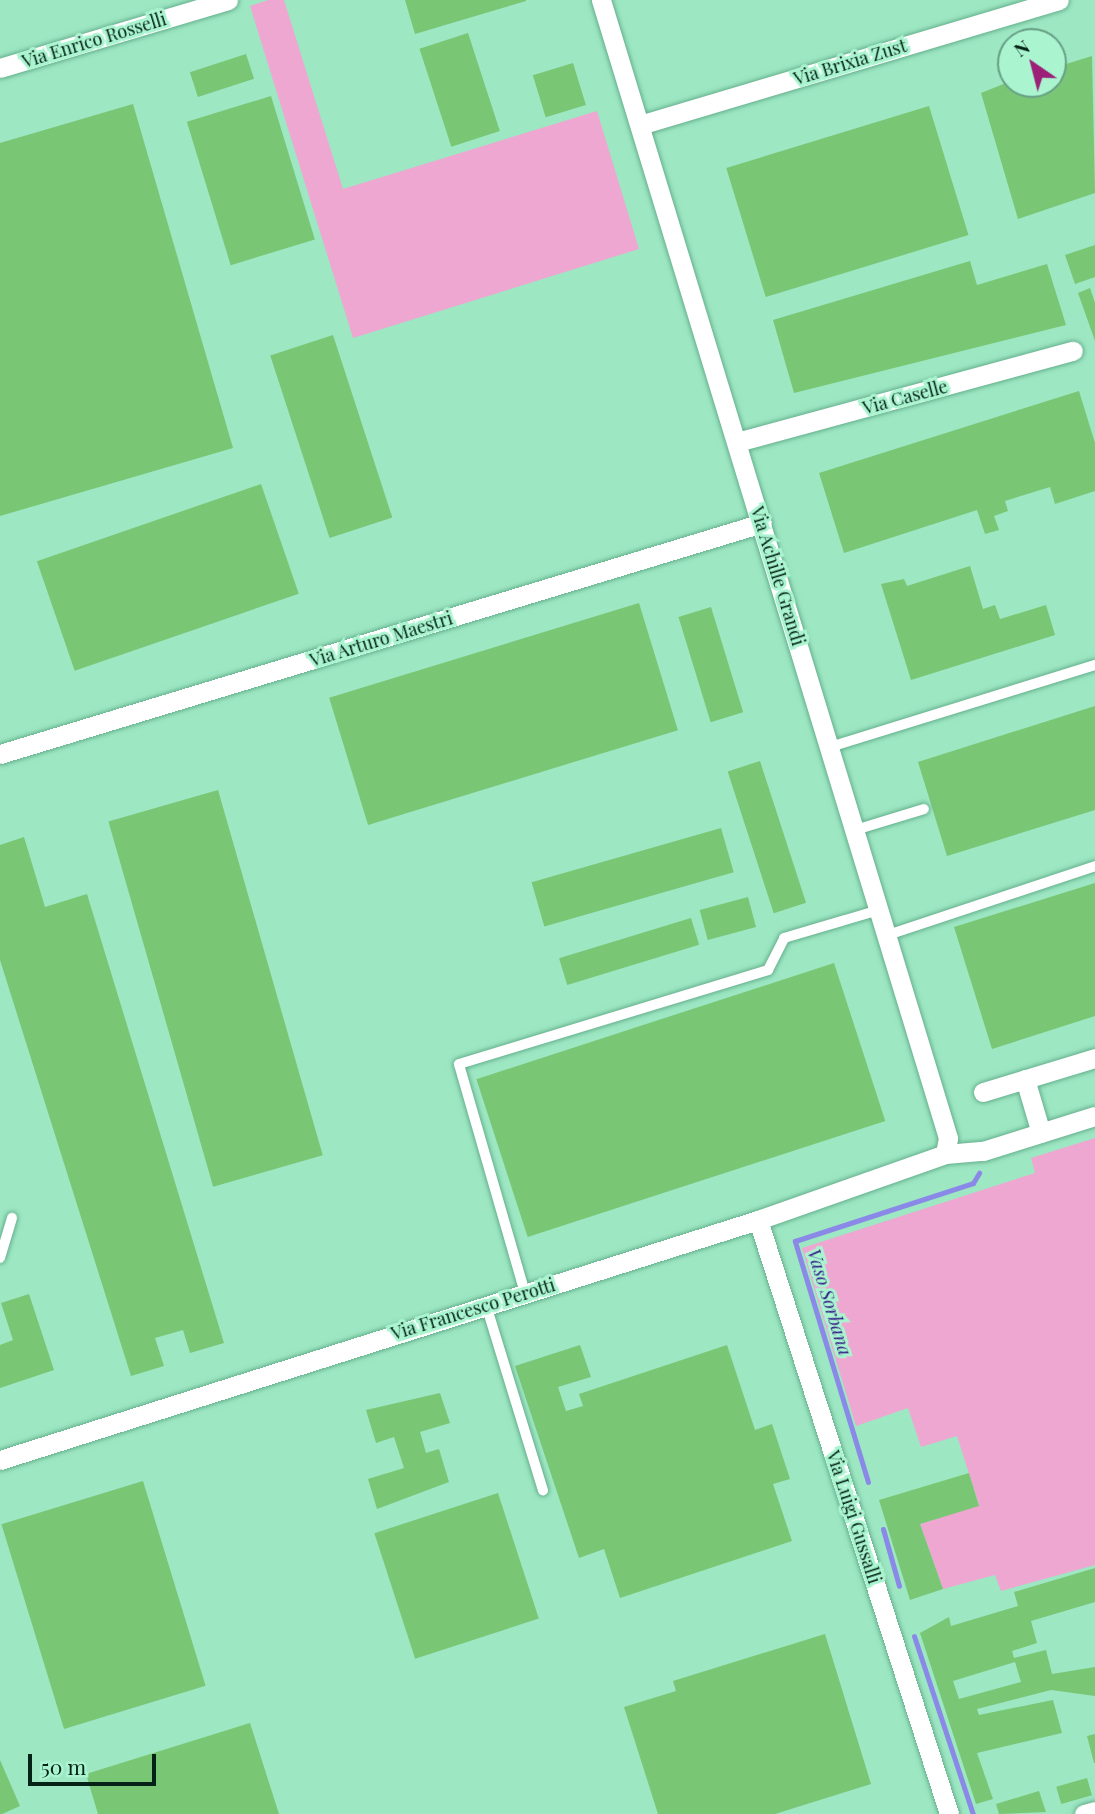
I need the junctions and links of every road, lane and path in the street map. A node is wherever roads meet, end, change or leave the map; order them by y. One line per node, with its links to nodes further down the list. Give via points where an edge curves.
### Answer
1 (228, 0): 4 (street, Via Enrico Rosselli)
2 (601, 0): 5 (street, Via Achille Grandi)
3 (1059, 0): 5 (street, Via Brixia Zust)
4 (0, 68)
5 (640, 125): 7 (street, Via Achille Grandi)
6 (1073, 351): 7 (street, Via Caselle)
7 (737, 442): 8 (street, Via Achille Grandi)
8 (762, 523): 10 (street, Via Achille Grandi); 11 (street, Via Arturo Maestri)
9 (1095, 665): 10 (lane)
10 (830, 747): 13 (street, Via Achille Grandi)
11 (0, 754)
12 (924, 809): 13 (lane)
13 (855, 830): 15 (street, Via Achille Grandi)
14 (1095, 866): 16 (lane)
15 (879, 910): 16 (street, Via Achille Grandi); 26 (lane, via 784,938 768,970 459,1064)
16 (885, 936): 22 (street, Via Achille Grandi, via 948,1138)
17 (1095, 1058): 18 (street)
18 (1025, 1079): 19 (street); 21 (street)
19 (983, 1092)
20 (1095, 1116): 21 (street, Via Francesco Perotti)
21 (1041, 1133): 22 (street, Via Francesco Perotti, via 983,1151)
22 (945, 1154): 24 (street, Via Francesco Perotti)
23 (12, 1218): 25 (lane)
24 (758, 1220): 26 (street, Via Francesco Perotti); 31 (street, Via Luigi Gussalli)
25 (0, 1258)
26 (525, 1293): 27 (street, Via Francesco Perotti)
27 (486, 1304): 28 (street, Via Francesco Perotti); 29 (lane)
28 (0, 1460)
29 (543, 1490)
30 (1095, 1811): 32 (street)
31 (949, 1814)
32 (1084, 1814)

